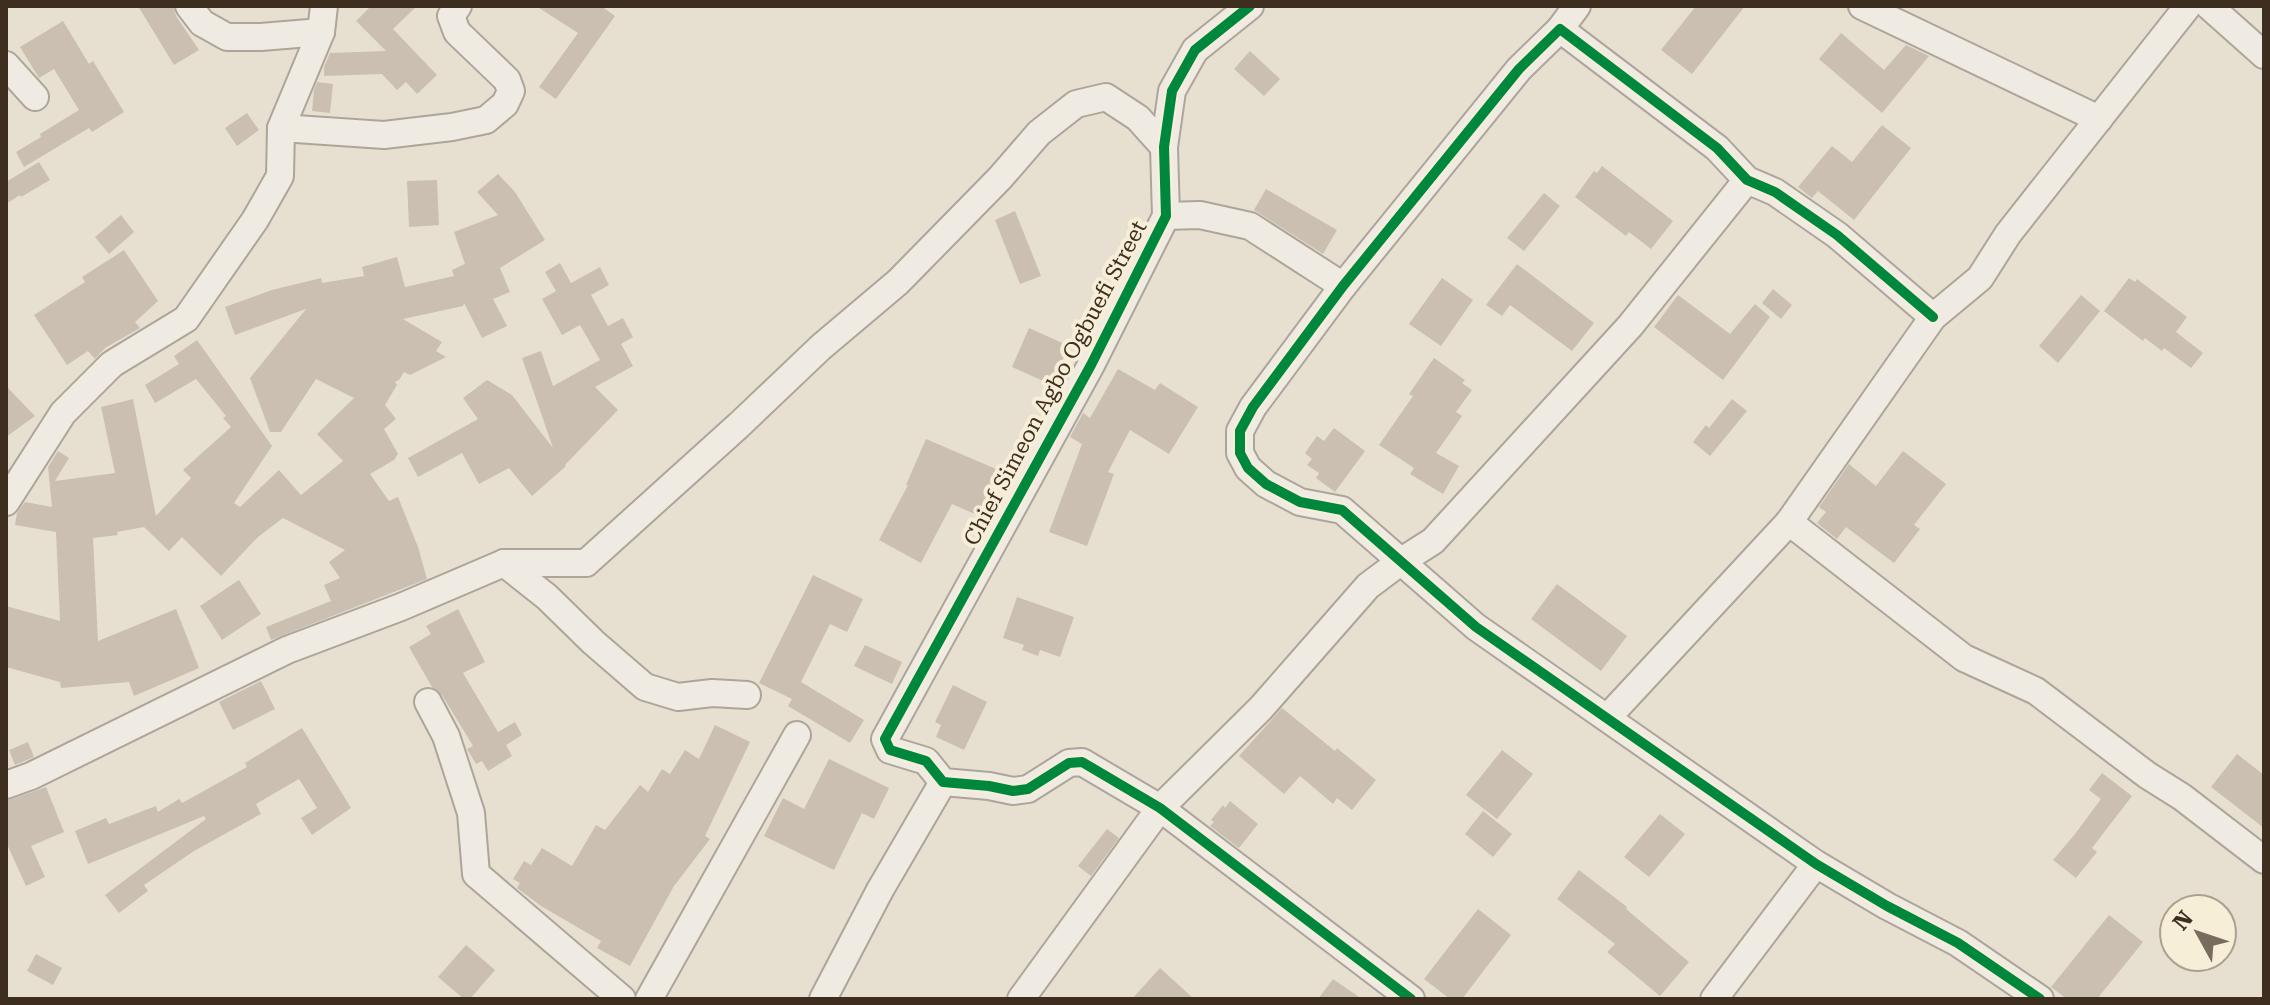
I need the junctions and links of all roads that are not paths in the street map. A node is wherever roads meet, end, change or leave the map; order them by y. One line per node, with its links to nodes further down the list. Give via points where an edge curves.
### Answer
1 (189, 6): 8 (street, via 202,23 227,37 261,37)
2 (458, 6): 14 (street, via 451,16 457,32 507,80 511,91 486,120 384,135)
3 (1250, 6): 15 (street, Chief Simeon Agbo Ogbuefi Street, via 1195,50 1172,91)
4 (1577, 6): 9 (street)
5 (1862, 6): 13 (street)
6 (2188, 6): 13 (street)
7 (2209, 6): 10 (street)
8 (323, 19): 14 (street)
9 (1560, 29): 16 (street, via 1717,148); 18 (street, via 1519,69)
10 (2264, 55)
11 (6, 65): 12 (street)
12 (35, 97)
13 (2099, 119): 19 (street, via 1980,278)
14 (281, 128): 20 (street, via 280,176 186,319 112,364 63,413)
15 (1164, 147): 17 (street, Chief Simeon Agbo Ogbuefi Street); 23 (street, via 1138,118 1106,97 1076,104 1039,133 898,282 586,563)
16 (1747, 180): 19 (street, via 1775,192 1837,235); 22 (street, via 1630,326 1526,441 1433,541)
17 (1166, 216): 18 (street, via 1200,215 1250,226); 28 (street, Chief Simeon Agbo Ogbuefi Street, via 1091,365 885,739 890,750 926,761)
18 (1343, 286): 22 (street, via 1253,407 1240,431 1240,453 1266,484 1300,502 1342,510)
19 (1933, 317): 21 (street)
20 (6, 502)
21 (1789, 522): 26 (street); 31 (street, via 1964,658 2036,691)
22 (1400, 562): 26 (street, via 1476,627); 30 (street, via 1368,586 1261,708)
23 (504, 563): 24 (street, via 645,687 678,697); 29 (street, via 287,650)
24 (747, 695)
25 (428, 702): 33 (street, via 446,736 471,813 476,874)
26 (1607, 718): 32 (street)
27 (797, 735): 34 (street)
28 (943, 782): 30 (street, via 1028,789 1069,763 1082,762); 35 (street)
29 (6, 785)
30 (1160, 808): 36 (street); 37 (street)
31 (2264, 860)
32 (1816, 864): 38 (street); 39 (street, via 1958,943)
33 (622, 999)
34 (649, 999)
35 (823, 999)
36 (1021, 999)
37 (1411, 999)
38 (1714, 999)
39 (2040, 999)

